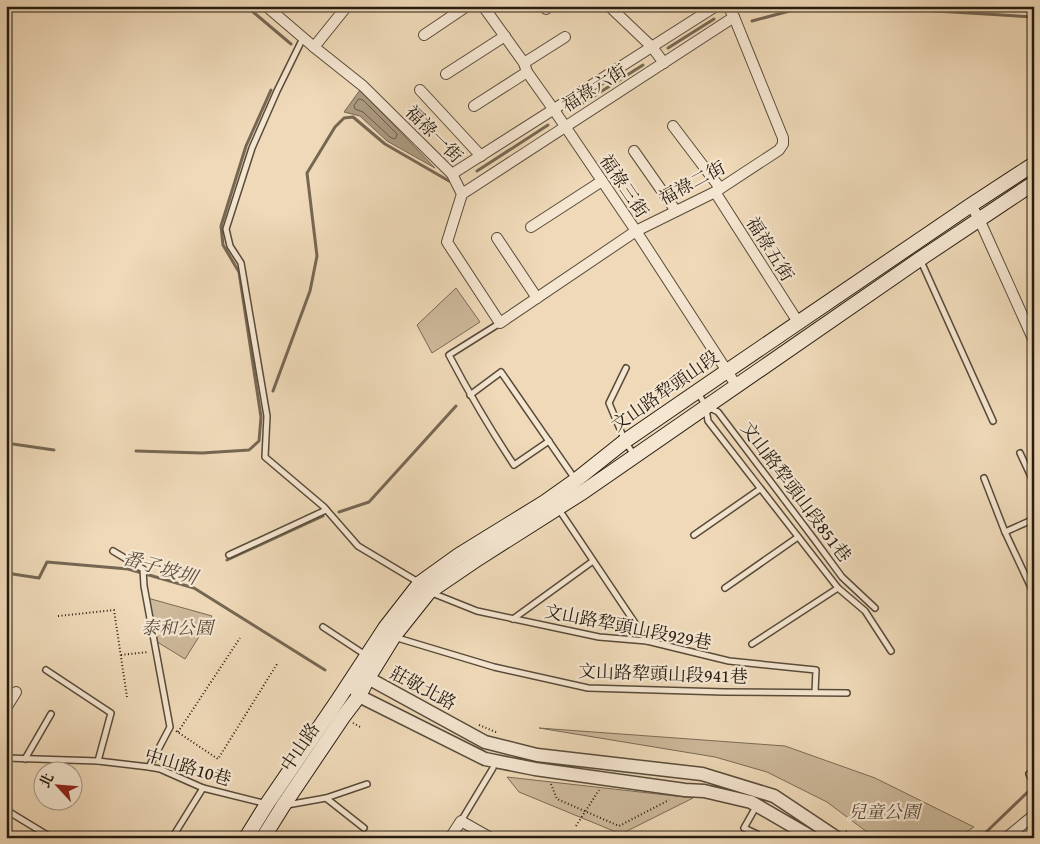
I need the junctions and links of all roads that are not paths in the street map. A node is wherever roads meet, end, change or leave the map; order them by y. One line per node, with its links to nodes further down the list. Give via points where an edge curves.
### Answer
1 (266, 6): 12 (street, 福祿一街)
2 (347, 6): 13 (street)
3 (467, 6): 9 (street)
4 (483, 6): 10 (street, 福祿三街)
5 (609, 6): 14 (street)
6 (716, 6): 14 (street, 福祿六街)
7 (728, 6): 8 (street)
8 (734, 17): 15 (street, 福祿六街); 29 (street, 福祿二街, via 783,144 779,150)
9 (424, 35)
10 (505, 36): 16 (street, 福祿三街); 17 (street)
11 (565, 37): 16 (street)
12 (304, 38): 13 (street, 福祿一街); 58 (lane, 文山路犂頭山段929巷, via 252,148 226,229 230,246 241,263 267,416 265,457)
13 (314, 47): 26 (street, 福祿一街, via 363,86)
14 (652, 47): 15 (street); 20 (street, 福祿六街)
15 (664, 63): 21 (street, 福祿六街)
16 (525, 68): 19 (street); 20 (street, 福祿三街)
17 (446, 74)
18 (420, 90): 24 (street)
19 (474, 106)
20 (554, 110): 21 (street, 福祿三街); 24 (street, 福祿六街)
21 (564, 126): 27 (street, 福祿三街); 30 (street, 福祿六街)
22 (673, 126): 29 (street, 福祿五街)
23 (634, 151): 32 (street)
24 (481, 156): 26 (street, 福祿六街)
25 (1034, 164): 31 (main road, 文山路犂頭山段)
26 (452, 174): 30 (street, 福祿一街)
27 (602, 181): 34 (street); 35 (street, 福祿三街)
28 (1034, 183): 33 (main road, 文山路犂頭山段)
29 (718, 190): 32 (street, 福祿二街); 39 (street, 福祿五街)
30 (462, 194): 40 (street, via 447,242)
31 (971, 205): 33 (street); 39 (main road, 文山路犂頭山段)
32 (676, 211): 35 (street, 福祿二街)
33 (979, 219): 37 (main road, 文山路犂頭山段); 41 (street)
34 (531, 227)
35 (636, 231): 38 (street, 福祿二街); 43 (street, 福祿三街)
36 (497, 238): 38 (street)
37 (920, 259): 44 (main road, 文山路犂頭山段); 48 (lane)
38 (537, 298): 40 (street, 福祿二街)
39 (798, 322): 43 (main road, 文山路犂頭山段)
40 (500, 323): 46 (lane, via 449,355)
41 (1034, 340)
42 (626, 368): 50 (lane, via 609,403)
43 (727, 371): 44 (street, 福祿三街); 45 (main road, 文山路犂頭山段)
44 (736, 385): 47 (main road, 文山路犂頭山段)
45 (697, 392): 47 (lane, 文山路犂頭山段851巷); 50 (main road, 文山路犂頭山段)
46 (470, 395): 49 (lane, via 501,372); 49 (lane, via 514,465)
47 (706, 406): 52 (main road, 文山路犂頭山段); 56 (lane, via 708,421); 70 (lane, 文山路犂頭山段851巷, via 718,412 842,577)
48 (993, 421)
49 (549, 441): 55 (lane)
50 (625, 441): 52 (lane); 55 (main road, 文山路犂頭山段)
51 (1020, 452): 54 (lane)
52 (635, 456): 55 (main road, 文山路犂頭山段)
53 (984, 478): 60 (lane)
54 (1034, 483)
55 (580, 486): 57 (main road, 文山路犂頭山段)
56 (760, 488): 61 (lane); 62 (lane)
57 (554, 503): 65 (lane); 66 (main road, 文山路犂頭山段, via 460,555)
58 (326, 510): 64 (lane); 66 (lane, 文山路犂頭山段929巷, via 358,546)
59 (1034, 519): 60 (lane)
60 (1006, 532): 69 (lane)
61 (694, 535)
62 (798, 537): 67 (lane); 68 (lane)
63 (114, 551): 90 (lane, via 143,569 170,727)
64 (228, 555)
65 (593, 561): 71 (lane); 74 (lane)
66 (424, 588): 71 (lane, 文山路犂頭山段929巷, via 477,611); 73 (main road, 文山路犂頭山段); 77 (main road, 文山路犂頭山段, via 385,628)
67 (725, 588)
68 (838, 588): 75 (lane); 76 (lane, via 864,611)
69 (1034, 594)
70 (875, 608)
71 (513, 619): 74 (lane, 文山路犂頭山段929巷, via 599,637)
72 (322, 627): 77 (lane)
73 (394, 636): 77 (main road, 文山路犂頭山段); 82 (lane, 文山路犂頭山段941巷, via 494,666 588,688)
74 (647, 641): 82 (lane, 文山路犂頭山段929巷, via 729,661 816,670)
75 (752, 644)
76 (890, 651)
77 (372, 659): 79 (main road, 文山路犂頭山段); 80 (main road, 文山路犂頭山段)
78 (46, 670): 89 (lane, via 111,713)
79 (368, 678): 80 (street, 莊敬北路); 84 (main road, 中山路); 112 (street, 莊敬北路, via 485,742 537,755 702,774 774,796)
80 (350, 681): 84 (street); 97 (main road, 中山路)
81 (16, 692): 85 (street)
82 (815, 692): 83 (lane, 文山路犂頭山段941巷)
83 (847, 693)
84 (359, 696): 98 (street, 莊敬北路, via 485,759 704,791); 99 (main road, 中山路)
85 (6, 708)
86 (50, 714): 88 (lane)
87 (6, 758): 88 (lane, 中山路10巷)
88 (25, 759): 89 (lane, 中山路10巷)
89 (98, 761): 90 (lane, 中山路10巷)
90 (149, 767): 95 (lane, 中山路10巷)
91 (493, 768): 102 (lane)
92 (1029, 774): 94 (lane)
93 (367, 784): 96 (lane, 中山路10巷)
94 (1034, 785)
95 (203, 788): 97 (lane, 中山路10巷); 106 (lane)
96 (326, 798): 99 (lane, 中山路10巷); 103 (lane)
97 (267, 804): 99 (lane, 中山路10巷); 107 (main road, 中山路)
98 (757, 805): 110 (lane, via 744,828 757,834); 111 (street, 莊敬北路)
99 (283, 806): 104 (main road, 中山路)
100 (6, 810): 105 (lane)
101 (1034, 816): 113 (street)
102 (461, 821): 108 (street); 109 (street)
103 (364, 828)
104 (266, 837)
105 (52, 838)
106 (172, 838)
107 (246, 838)
108 (450, 838)
109 (491, 838)
110 (758, 838)
111 (813, 838)
112 (837, 838)
113 (1006, 838)

